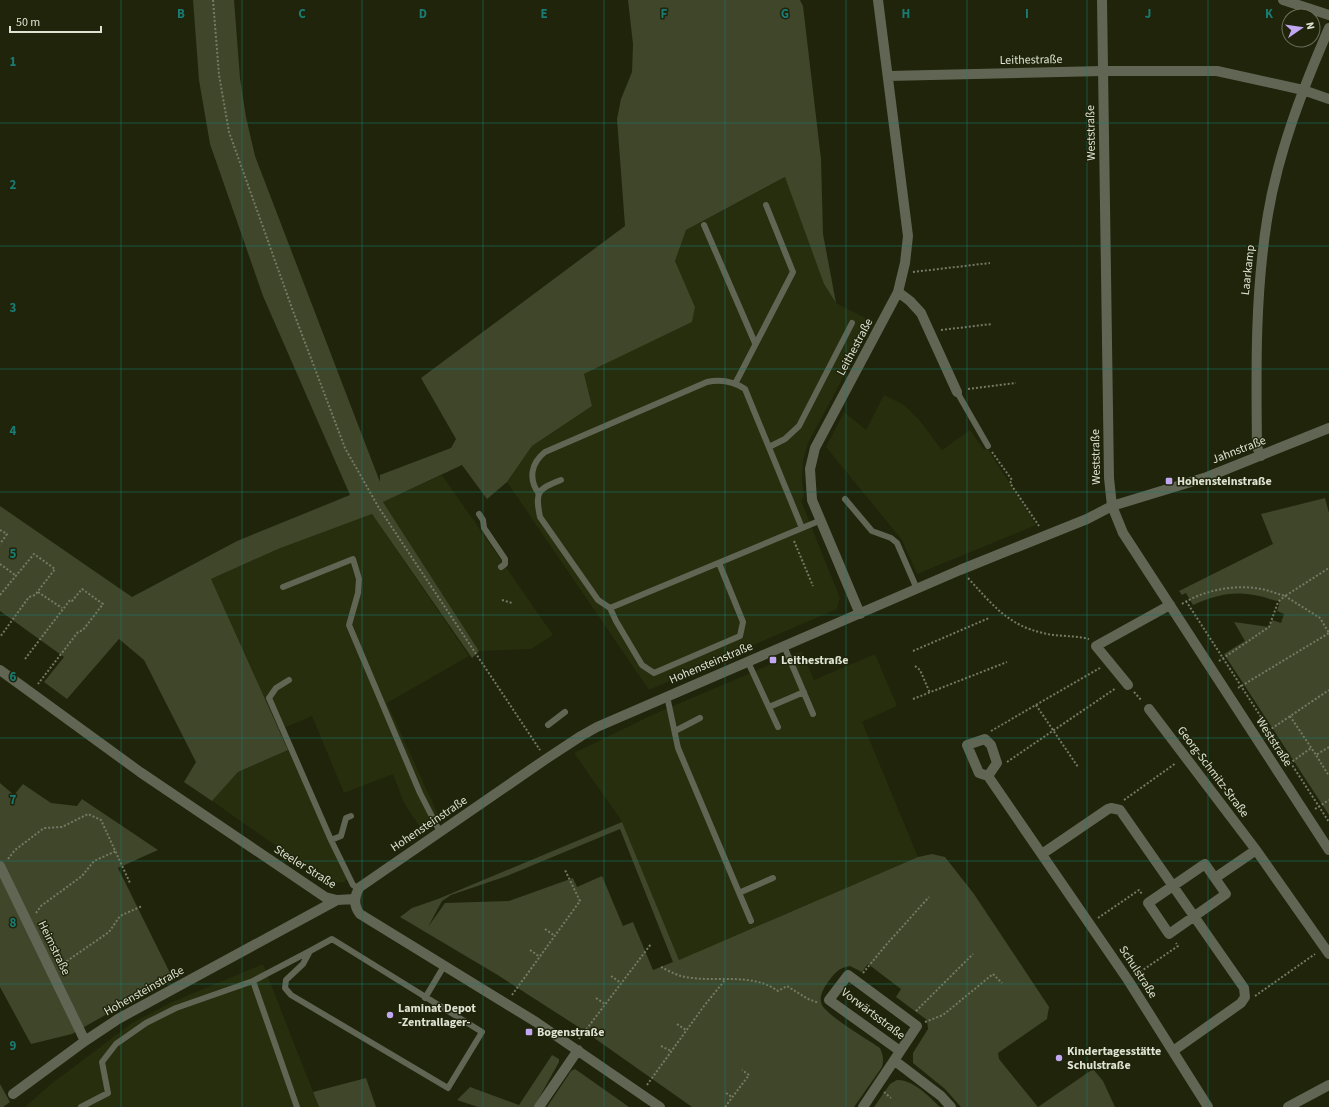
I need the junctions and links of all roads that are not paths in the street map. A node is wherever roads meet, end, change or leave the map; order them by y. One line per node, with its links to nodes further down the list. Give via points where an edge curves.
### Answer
1 (878, 0): 7 (street, Leithestraße)
2 (1102, 0): 6 (street, Weststraße)
3 (1283, 0): 4 (street)
4 (1329, 15)
5 (1329, 28): 8 (street, Laarkamp)
6 (1103, 71): 7 (street, Leithestraße); 8 (street, via 1217,71); 24 (street, Weststraße, via 1109,478)
7 (888, 76): 12 (street, Leithestraße, via 908,236)
8 (1303, 90): 9 (street); 20 (street, Laarkamp, via 1281,155 1268,213 1260,267 1256,382 1257,447)
9 (1329, 99)
10 (766, 205): 14 (lane, via 792,272)
11 (704, 225): 14 (lane)
12 (898, 292): 16 (street, via 921,313); 26 (street, Leithestraße, via 815,448 810,469 812,500)
13 (852, 323): 19 (lane, via 799,426 785,439)
14 (755, 343): 15 (lane)
15 (734, 384): 19 (lane, via 744,389); 22 (lane, via 722,380 707,382 545,452 534,464 532,471 533,486)
16 (957, 391): 18 (lane)
17 (1329, 428): 20 (street, Jahnstraße)
18 (988, 446)
19 (768, 447): 27 (lane)
20 (1261, 456): 24 (street, Jahnstraße, via 1207,477)
21 (561, 480): 22 (lane, via 544,486)
22 (539, 494): 32 (lane, via 537,504 540,517 598,600)
23 (845, 499): 31 (lane, via 872,531 897,543)
24 (1112, 506): 31 (street, Hohensteinstraße, via 1087,519); 33 (street, Weststraße, via 1123,533)
25 (479, 514): 29 (lane, via 484,528 505,559 506,564)
26 (819, 521): 27 (lane); 34 (street, Leithestraße)
27 (802, 528): 28 (lane)
28 (719, 563): 32 (lane); 32 (lane, via 743,622 743,632 740,636 654,673 642,665)
29 (501, 568)
30 (283, 587): 52 (lane, via 353,558 359,579 349,625 420,793)
31 (917, 589): 34 (street, Hohensteinstraße)
32 (610, 608)
33 (1171, 608): 39 (street, via 1096,646); 55 (street, Weststraße)
34 (860, 614): 35 (street, Hohensteinstraße)
35 (784, 646): 36 (street, Hohensteinstraße); 40 (lane)
36 (748, 662): 41 (street, Hohensteinstraße); 42 (lane)
37 (0, 670): 64 (street, Steeler Straße, via 140,772 325,897)
38 (289, 680): 53 (lane, via 276,688 269,698)
39 (1126, 683)
40 (804, 692): 42 (lane); 45 (lane)
41 (667, 696): 49 (lane); 52 (street, Hohensteinstraße, via 581,736)
42 (768, 707): 48 (lane)
43 (1149, 710): 54 (street, Georg-Schmitz-Straße)
44 (565, 712): 47 (lane)
45 (813, 714)
46 (700, 718): 49 (lane)
47 (548, 725)
48 (778, 727)
49 (675, 730): 62 (lane, via 678,748)
50 (988, 776): 50 (street, via 997,763 991,745 985,739 967,746 978,773); 56 (street)
51 (351, 816): 53 (lane, via 346,818 341,836)
52 (440, 832): 61 (street, Hohensteinstraße)
53 (331, 840): 61 (lane, via 353,885)
54 (1256, 850): 59 (street); 68 (street, Georg-Schmitz-Straße)
55 (1329, 850)
56 (1042, 854): 60 (street, via 1108,809 1117,809); 75 (street, Schulstraße)
57 (1, 867): 72 (street, Heimstraße)
58 (773, 878): 62 (lane)
59 (1215, 878): 60 (street, via 1205,864); 65 (street, via 1226,894)
60 (1173, 886): 65 (street); 65 (street, via 1148,903 1169,934)
61 (359, 889): 63 (street, Hohensteinstraße)
62 (741, 892): 66 (lane)
63 (355, 899): 64 (street, Steeler Straße); 69 (street, via 360,914)
64 (337, 900): 72 (street, Hohensteinstraße, via 118,1019)
65 (1194, 916): 75 (street, via 1244,988 1245,997 1241,1004)
66 (751, 921)
67 (310, 950): 70 (lane); 71 (lane, via 332,939); 71 (lane, via 303,964 286,980 285,988 291,995 448,1088 482,1032)
68 (1327, 951)
69 (444, 966): 71 (lane); 73 (street)
70 (253, 981): 79 (lane, via 176,1008 146,1023 116,1044 102,1062 108,1093); 80 (lane)
71 (425, 998)
72 (85, 1041): 78 (street, Hohensteinstraße)
73 (575, 1048): 81 (street); 82 (street)
74 (900, 1051): 74 (street, Vorwärtsstraße, via 829,1000 848,975 917,1026); 76 (street, Vorwärtsstraße)
75 (1173, 1051): 85 (street, Schulstraße)
76 (895, 1061): 83 (street, Vorwärtsstraße); 84 (street, via 942,1096)
77 (1329, 1085): 86 (street)
78 (14, 1094)
79 (81, 1107)
80 (296, 1107)
81 (539, 1107)
82 (660, 1107)
83 (863, 1107)
84 (951, 1107)
85 (1208, 1107)
86 (1288, 1107)

